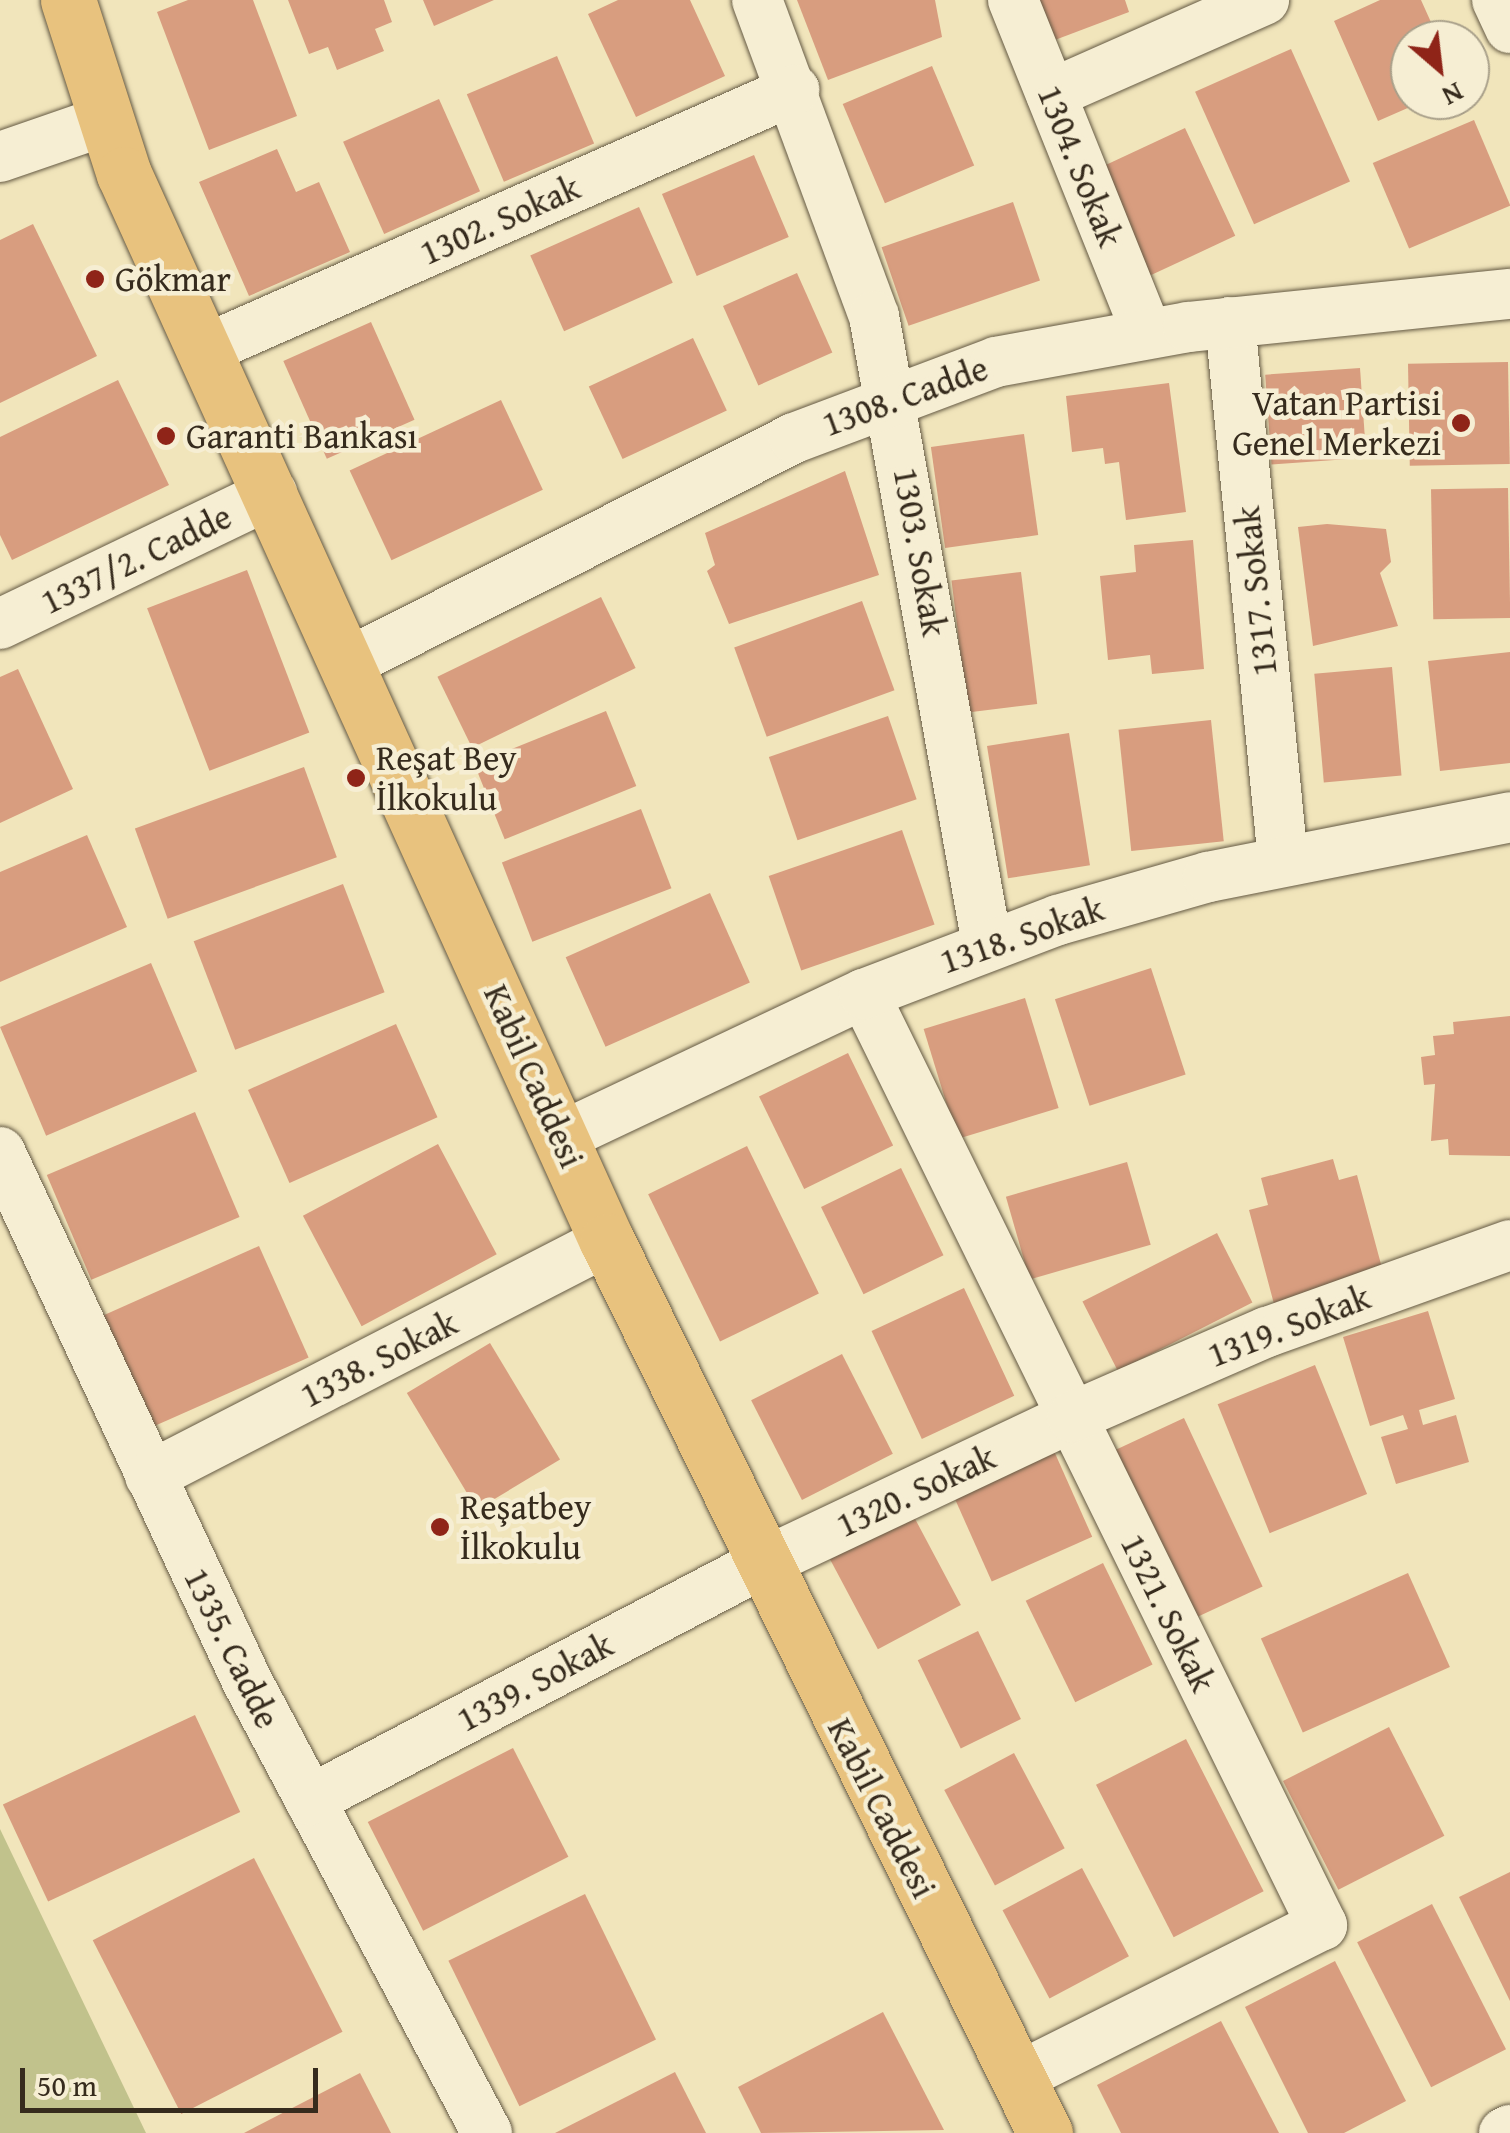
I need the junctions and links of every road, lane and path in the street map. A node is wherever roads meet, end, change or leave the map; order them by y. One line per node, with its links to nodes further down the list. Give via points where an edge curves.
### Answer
1 (68, 0): 9 (main road, Kabil Caddesi)
2 (757, 0): 7 (street, 1303. Sokak)
3 (1013, 0): 8 (street, 1304. Sokak)
4 (1264, 0): 8 (street)
5 (1497, 0): 6 (street)
6 (1510, 28)
7 (794, 90): 14 (street, 1302. Sokak); 15 (street, 1303. Sokak)
8 (1051, 94): 13 (street, 1304. Sokak)
9 (104, 121): 10 (street); 14 (main road, Kabil Caddesi)
10 (0, 156)
11 (1510, 294): 12 (street, 1308. Cadde)
12 (1230, 322): 13 (street, 1308. Cadde); 20 (street, 1317. Sokak)
13 (1147, 333): 15 (street, 1308. Cadde, via 1037,352)
14 (206, 349): 16 (main road, Kabil Caddesi)
15 (893, 397): 18 (street, 1308. Cadde); 21 (street, 1303. Sokak)
16 (272, 494): 17 (street, 1337/2. Cadde); 18 (main road, Kabil Caddesi)
17 (0, 624)
18 (349, 662): 23 (main road, Kabil Caddesi)
19 (1510, 817): 20 (street, 1318. Sokak)
20 (1283, 861): 21 (street, 1318. Sokak)
21 (987, 944): 22 (street, 1318. Sokak)
22 (864, 994): 23 (street, 1318. Sokak); 27 (street, 1321. Sokak)
23 (561, 1138): 25 (main road, Kabil Caddesi)
24 (0, 1152): 28 (street, 1335. Cadde)
25 (607, 1241): 28 (street, 1338. Sokak); 29 (main road, Kabil Caddesi)
26 (1510, 1245): 27 (street, 1319. Sokak, via 1267,1332)
27 (1072, 1418): 29 (street, 1320. Sokak); 31 (street, 1321. Sokak, via 1322,1925)
28 (150, 1476): 30 (street, 1335. Cadde)
29 (761, 1564): 30 (street, 1339. Sokak); 31 (main road, Kabil Caddesi)
30 (310, 1800): 32 (street, 1335. Cadde)
31 (1017, 2078): 33 (main road, Kabil Caddesi)
32 (488, 2133)
33 (1045, 2133)

